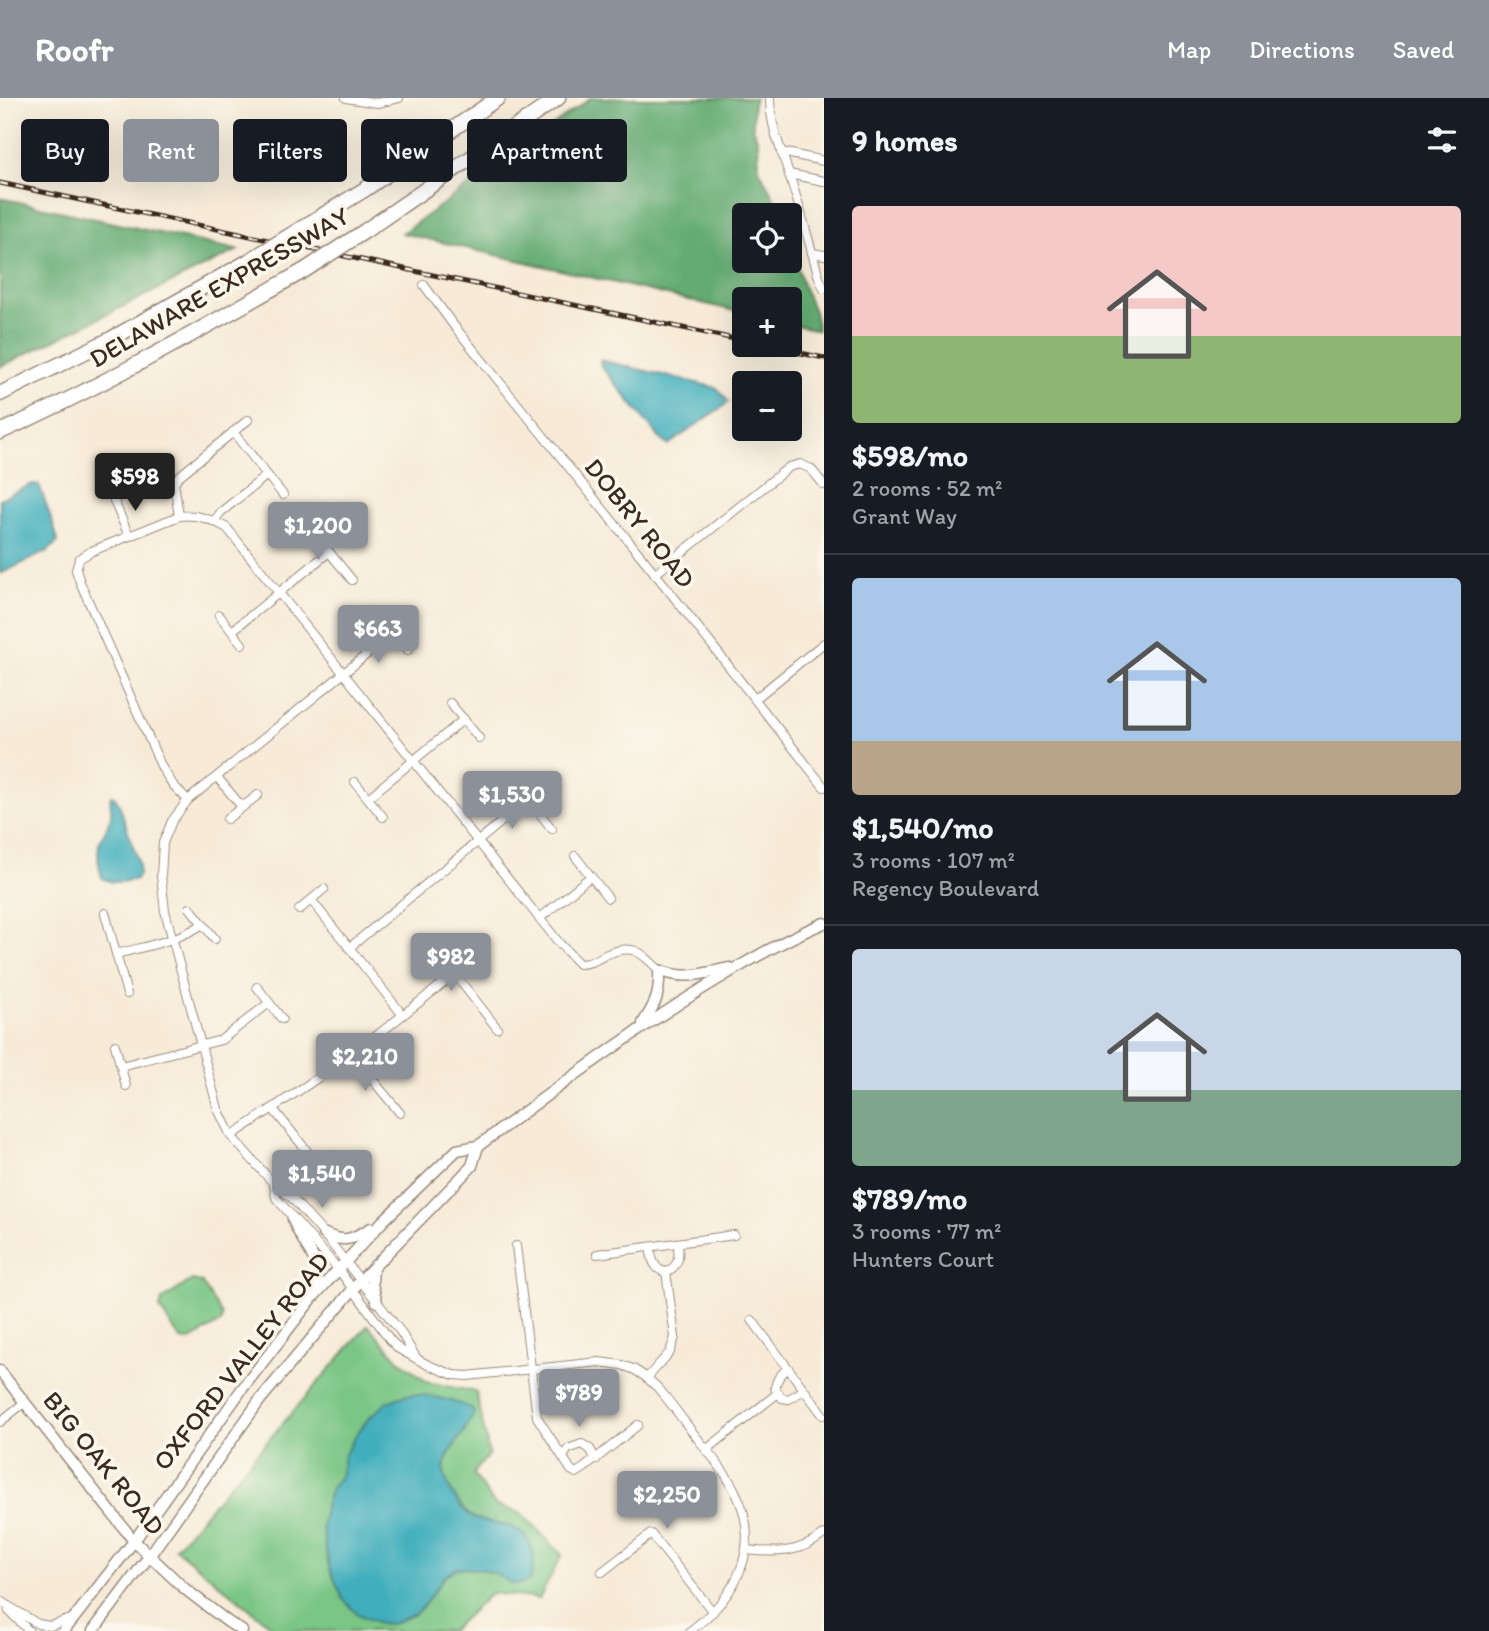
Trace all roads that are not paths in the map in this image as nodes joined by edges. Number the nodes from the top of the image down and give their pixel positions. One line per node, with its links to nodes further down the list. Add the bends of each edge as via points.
1 (346, 98): 2 (street, via 377,103)
2 (399, 98)
3 (498, 98): 14 (highway, DELAWARE EXPRESSWAY, bridge, via 249,261 111,339)
4 (558, 98): 16 (highway, DELAWARE EXPRESSWAY, bridge, via 305,270 143,361)
5 (770, 98): 6 (street, via 770,116)
6 (781, 152): 7 (street); 8 (street)
7 (824, 161)
8 (789, 174): 9 (street); 10 (street)
9 (824, 181)
10 (812, 253): 11 (street); 13 (street)
11 (824, 255)
12 (424, 285): 27 (street, DOBRY ROAD)
13 (824, 289)
14 (0, 394)
15 (248, 420): 17 (street)
16 (0, 432)
17 (233, 432): 18 (street); 22 (street, via 174,483)
18 (267, 475): 20 (street); 23 (street)
19 (824, 485): 27 (street, via 811,469 800,464 789,467)
20 (283, 495)
21 (114, 500): 25 (street)
22 (179, 516): 23 (street); 25 (street)
23 (214, 521): 29 (street, via 226,528)
24 (308, 526): 26 (street)
25 (129, 536): 50 (street, via 79,559 76,570 162,768)
26 (329, 552): 28 (street); 29 (street)
27 (655, 574): 38 (street, DOBRY ROAD)
28 (352, 580)
29 (278, 593): 32 (street); 37 (street)
30 (219, 615): 32 (street)
31 (381, 618): 33 (street)
32 (232, 631): 35 (street)
33 (393, 633): 36 (street); 37 (street)
34 (824, 643): 38 (street)
35 (242, 645)
36 (408, 650)
37 (344, 675): 42 (street); 43 (street)
38 (755, 699): 46 (street, DOBRY ROAD)
39 (450, 703): 40 (street)
40 (464, 719): 41 (street); 42 (street)
41 (479, 738)
42 (413, 761): 48 (street); 55 (street)
43 (217, 777): 50 (street); 51 (street)
44 (355, 782): 48 (street)
45 (516, 783): 49 (street)
46 (824, 787)
47 (258, 795): 51 (street)
48 (368, 798): 52 (street)
49 (529, 799): 54 (street); 55 (street)
50 (188, 800): 67 (street, via 172,821 163,844 161,876)
51 (242, 807): 53 (street)
52 (383, 817)
53 (227, 819)
54 (552, 829)
55 (478, 842): 64 (street); 70 (street)
56 (575, 856): 57 (street)
57 (591, 876): 59 (street); 64 (street)
58 (324, 889): 60 (street)
59 (608, 898)
60 (312, 901): 62 (street); 70 (street)
61 (190, 908): 66 (street)
62 (299, 911)
63 (105, 913): 71 (street)
64 (539, 919): 73 (street, via 579,964 624,948 643,954)
65 (824, 923): 72 (main road, OXFORD VALLEY ROAD)
66 (203, 924): 67 (street); 68 (street)
67 (173, 939): 71 (street); 83 (street)
68 (215, 939)
69 (428, 940): 74 (street)
70 (349, 948): 78 (street)
71 (117, 954): 76 (street)
72 (740, 966): 73 (main road, via 687,976); 81 (main road, OXFORD VALLEY ROAD)
73 (659, 970): 81 (main road, via 656,1001)
74 (454, 974): 78 (street); 80 (street)
75 (257, 987): 77 (street)
76 (127, 995)
77 (269, 1003): 79 (street); 83 (street, via 220,1040)
78 (402, 1014): 84 (street)
79 (282, 1019)
80 (497, 1028)
81 (639, 1029): 90 (main road, OXFORD VALLEY ROAD)
82 (115, 1045): 85 (street)
83 (202, 1045): 85 (street); 89 (street, via 218,1109)
84 (352, 1055): 87 (street); 88 (street)
85 (121, 1066): 86 (street)
86 (126, 1086)
87 (273, 1109): 89 (street); 91 (street)
88 (400, 1113)
89 (231, 1136): 92 (street)
90 (478, 1146): 94 (main road, OXFORD VALLEY ROAD, via 457,1150); 102 (main road, OXFORD VALLEY ROAD, via 472,1166)
91 (328, 1177)
92 (274, 1184): 93 (street, via 276,1198); 95 (street)
93 (293, 1219): 101 (street); 105 (main road, via 317,1262)
94 (383, 1221): 95 (main road, via 352,1240); 101 (main road, OXFORD VALLEY ROAD)
95 (323, 1233): 101 (street)
96 (734, 1235): 97 (street)
97 (678, 1243): 99 (street); 103 (street, via 678,1262)
98 (516, 1246): 110 (street)
99 (650, 1247): 100 (street); 103 (street, via 654,1264)
100 (597, 1254)
101 (342, 1265): 104 (street); 105 (main road, OXFORD VALLEY ROAD)
102 (373, 1268): 104 (main road, OXFORD VALLEY ROAD); 106 (main road)
103 (666, 1272): 112 (street, via 675,1337 670,1352)
104 (356, 1285): 106 (street); 108 (street, via 391,1341); 125 (main road, OXFORD VALLEY ROAD, via 260,1400)
105 (314, 1296): 123 (main road, OXFORD VALLEY ROAD)
106 (377, 1303): 108 (street)
107 (752, 1320): 109 (street)
108 (417, 1359): 110 (street, via 454,1375)
109 (788, 1368): 113 (street); 114 (street, via 777,1380)
110 (530, 1369): 112 (street, via 598,1362 622,1365); 120 (street, via 537,1417)
111 (0, 1371): 115 (main road, BIG OAK ROAD)
112 (647, 1378): 119 (street)
113 (804, 1390): 114 (street, via 789,1399); 116 (street)
114 (778, 1393): 119 (street)
115 (25, 1402): 117 (street); 123 (main road, BIG OAK ROAD)
116 (823, 1415)
117 (0, 1422)
118 (638, 1425): 121 (street)
119 (706, 1450): 124 (street, via 738,1497)
120 (563, 1457): 121 (street, via 576,1473); 121 (street, via 568,1449 582,1444)
121 (596, 1460)
122 (824, 1534): 124 (street, via 812,1544 790,1550)
123 (134, 1541): 125 (main road, BIG OAK ROAD); 129 (main road, OXFORD VALLEY ROAD)
124 (746, 1550): 128 (street, via 730,1592)
125 (150, 1555): 132 (main road, OXFORD VALLEY ROAD); 133 (main road, BIG OAK ROAD, via 185,1589)
126 (602, 1572): 128 (street, via 651,1534)
127 (0, 1602): 129 (street, via 37,1624 50,1626); 130 (street)
128 (713, 1612): 134 (street)
129 (74, 1618): 131 (main road, OXFORD VALLEY ROAD)
130 (29, 1631)
131 (64, 1631)
132 (93, 1631)
133 (242, 1631)
134 (690, 1631)

